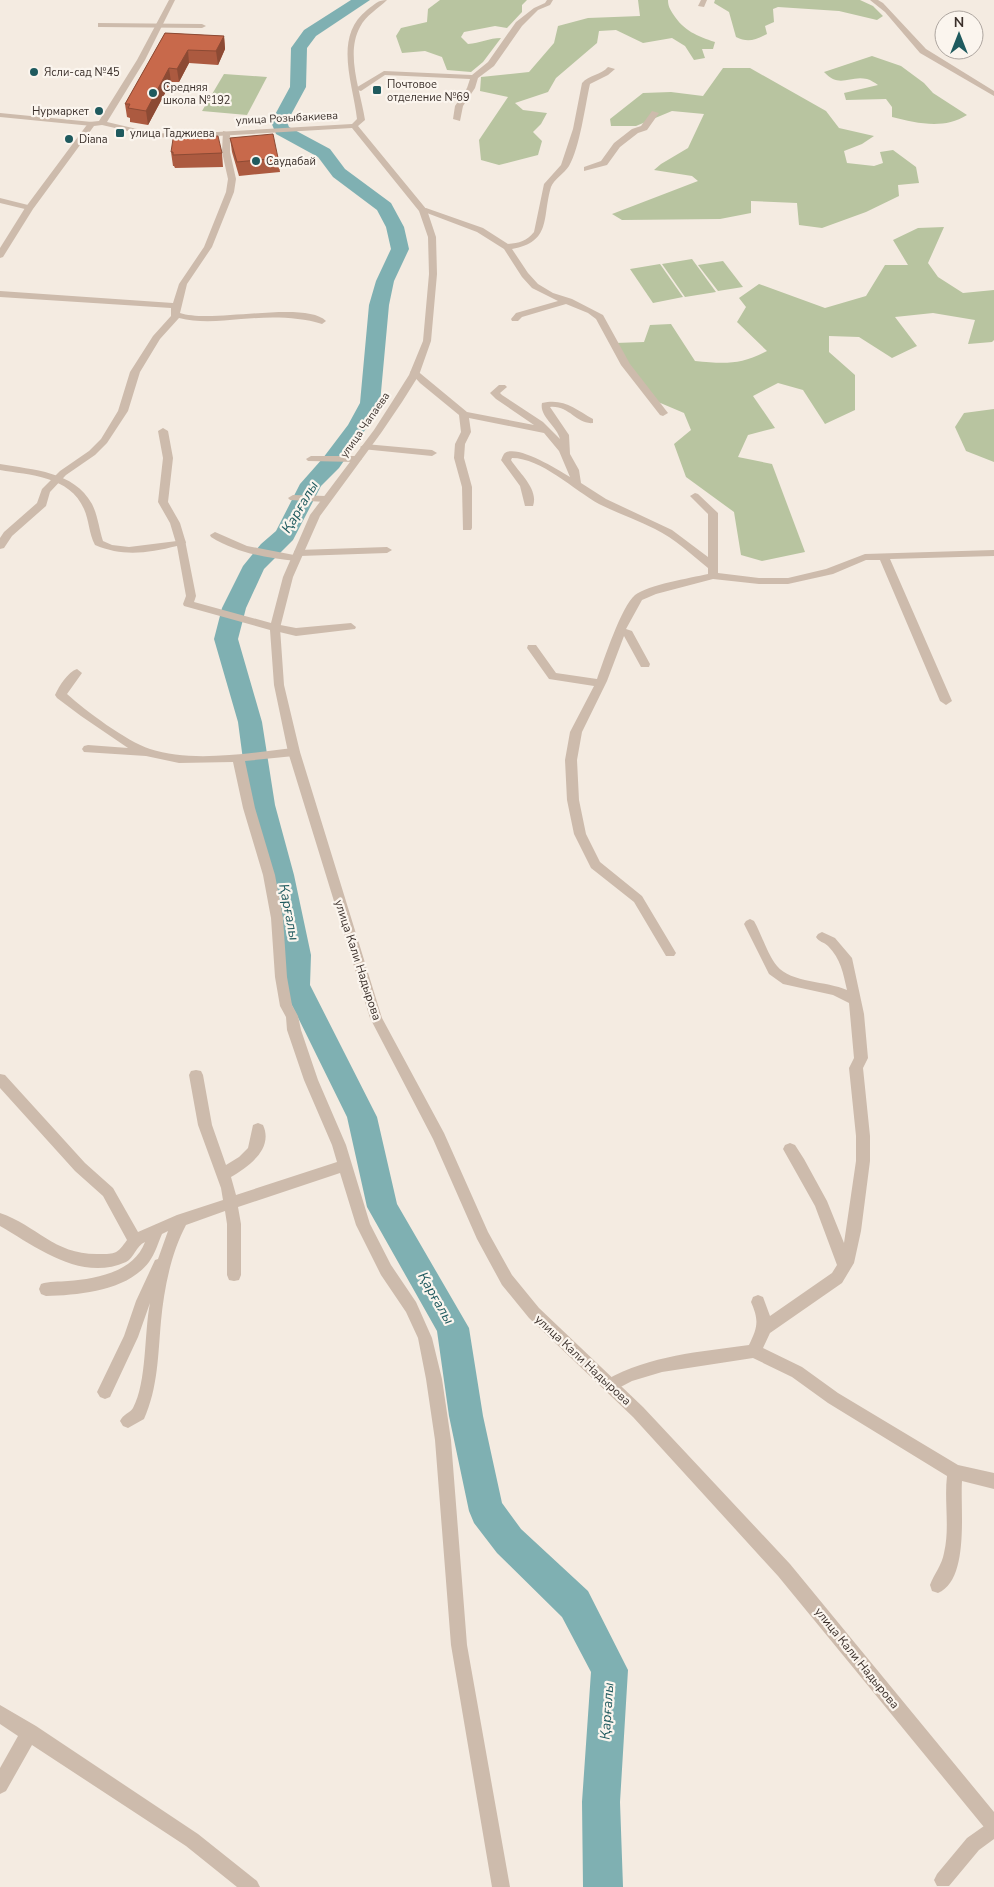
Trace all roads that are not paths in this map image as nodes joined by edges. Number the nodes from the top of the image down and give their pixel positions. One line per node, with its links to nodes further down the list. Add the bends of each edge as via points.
1 (172, 0): 6 (street)
2 (384, 0): 10 (street, via 354,27 349,54)
3 (550, 0): 9 (street, via 519,24 491,64)
4 (873, 0): 11 (street, via 890,12 913,44 923,52)
5 (101, 25): 6 (street)
6 (160, 25): 7 (street); 15 (street)
7 (202, 26)
8 (610, 70): 19 (street, via 586,83 577,128)
9 (474, 77): 10 (street, via 384,73); 14 (street, via 469,92 461,99)
10 (358, 89): 17 (street, via 361,120)
11 (994, 94)
12 (655, 113): 19 (street, via 644,128 617,145 604,163)
13 (0, 115): 16 (street)
14 (457, 118)
15 (102, 123): 16 (street); 18 (street, улица Розыбакиева, via 154,135)
16 (92, 124): 22 (street)
17 (354, 126): 18 (street, улица Розыбакиева); 23 (street, улица Чапаева)
18 (226, 133): 29 (street, via 232,179 230,192 208,247 183,284)
19 (575, 169): 20 (street); 24 (street, via 548,184 534,238 527,243)
20 (601, 169)
21 (0, 200): 22 (street)
22 (29, 208): 26 (street)
23 (423, 210): 24 (street, via 480,230); 32 (street, улица Чапаева, via 432,237 433,274 427,341)
24 (507, 247): 25 (street); 28 (street, via 535,286)
25 (525, 252)
26 (0, 255)
27 (0, 294): 29 (street)
28 (569, 301): 30 (street); 34 (street, via 600,317 626,365)
29 (176, 310): 31 (street, via 181,317 304,316); 45 (street, via 135,372 124,411 104,441 92,454)
30 (515, 318)
31 (322, 321)
32 (415, 372): 35 (street); 39 (street, улица Чапаева)
33 (502, 387): 38 (street, via 495,393 499,397)
34 (664, 413)
35 (464, 414): 38 (street); 51 (street, via 466,432 460,444 460,458 467,487)
36 (590, 421): 41 (street, via 562,403 545,404 546,410 564,429)
37 (163, 430): 53 (street, via 168,458 163,502)
38 (550, 431): 41 (street)
39 (366, 447): 40 (street); 43 (street, улица Чапаева)
40 (432, 453)
41 (566, 453): 46 (street)
42 (311, 459): 43 (street)
43 (357, 459): 49 (street, улица Чапаева)
44 (0, 467): 45 (street)
45 (57, 479): 53 (street, via 85,501 99,544 116,550 141,551); 54 (street, via 45,491 36,512 8,534)
46 (576, 484): 50 (street, via 524,456 508,455 509,466 522,480 530,496); 59 (street, via 602,501 664,529)
47 (695, 496): 59 (street, via 713,514)
48 (293, 498): 49 (street)
49 (326, 499): 57 (street, улица Чапаева)
50 (529, 504)
51 (467, 528)
52 (215, 535): 57 (street, via 253,552 272,556)
53 (181, 542): 61 (street, via 192,596 188,604)
54 (0, 546)
55 (387, 550): 57 (street)
56 (994, 553): 58 (street)
57 (297, 555): 61 (street, улица Чапаева)
58 (883, 555): 59 (street, via 865,557 829,572 788,581 759,581); 67 (street)
59 (713, 571): 62 (street, via 638,598)
60 (351, 627): 61 (street, via 296,632)
61 (275, 628): 69 (street, улица Чапаева, via 278,685)
62 (621, 631): 64 (street, via 628,634); 66 (street)
63 (532, 648): 66 (street, via 553,676)
64 (646, 664)
65 (77, 673): 70 (street, via 61,695 86,716)
66 (601, 682): 74 (street, via 576,732 571,760 573,800 580,834 595,865 638,899)
67 (946, 701)
68 (88, 749): 70 (street)
69 (294, 752): 71 (street); 94 (street, улица Кали Надырова, via 376,1018 439,1137 482,1235 507,1280 534,1313)
70 (147, 753): 71 (street, via 182,758)
71 (240, 757): 80 (street, via 249,808 269,875 277,918 286,1006)
72 (750, 924): 75 (street, via 773,970 787,980 836,991)
73 (822, 937): 75 (street, via 831,941 846,958)
74 (670, 953)
75 (855, 1000): 88 (street, via 861,1058 856,1068 863,1161 854,1231)
76 (196, 1075): 81 (street, via 205,1125)
77 (0, 1079): 86 (street, via 80,1167 108,1192)
78 (258, 1129): 81 (street, via 258,1143 253,1154)
79 (790, 1149): 88 (street, via 829,1218)
80 (344, 1166): 82 (street); 106 (street, via 363,1225 386,1270 411,1307 425,1338 434,1379 443,1440 459,1645)
81 (223, 1174): 82 (street)
82 (230, 1203): 84 (street); 89 (street, via 234,1224)
83 (0, 1219): 86 (street, via 60,1254 81,1261 114,1260 124,1256)
84 (182, 1219): 85 (street); 87 (street)
85 (156, 1229): 86 (street); 90 (street, via 150,1248 141,1261 125,1272 79,1288)
86 (135, 1240)
87 (167, 1255): 95 (street, via 155,1271 131,1337); 96 (street, via 154,1319 151,1367 145,1395 139,1414)
88 (845, 1267): 92 (street, via 837,1278)
89 (234, 1275)
90 (46, 1289)
91 (758, 1302): 92 (street)
92 (765, 1328): 93 (street)
93 (754, 1351): 94 (street, via 647,1367); 97 (street, via 796,1372)
94 (611, 1385): 103 (street, улица Кали Надырова, via 784,1570)
95 (105, 1392)
96 (128, 1421)
97 (955, 1472): 98 (street); 99 (street, via 952,1491 955,1538 950,1565)
98 (994, 1481)
99 (938, 1586)
100 (0, 1714): 101 (street)
101 (30, 1732): 102 (street); 105 (street, via 192,1840)
102 (0, 1785)
103 (994, 1827): 104 (street, via 973,1844)
104 (943, 1880)
105 (251, 1887)
106 (501, 1887)

